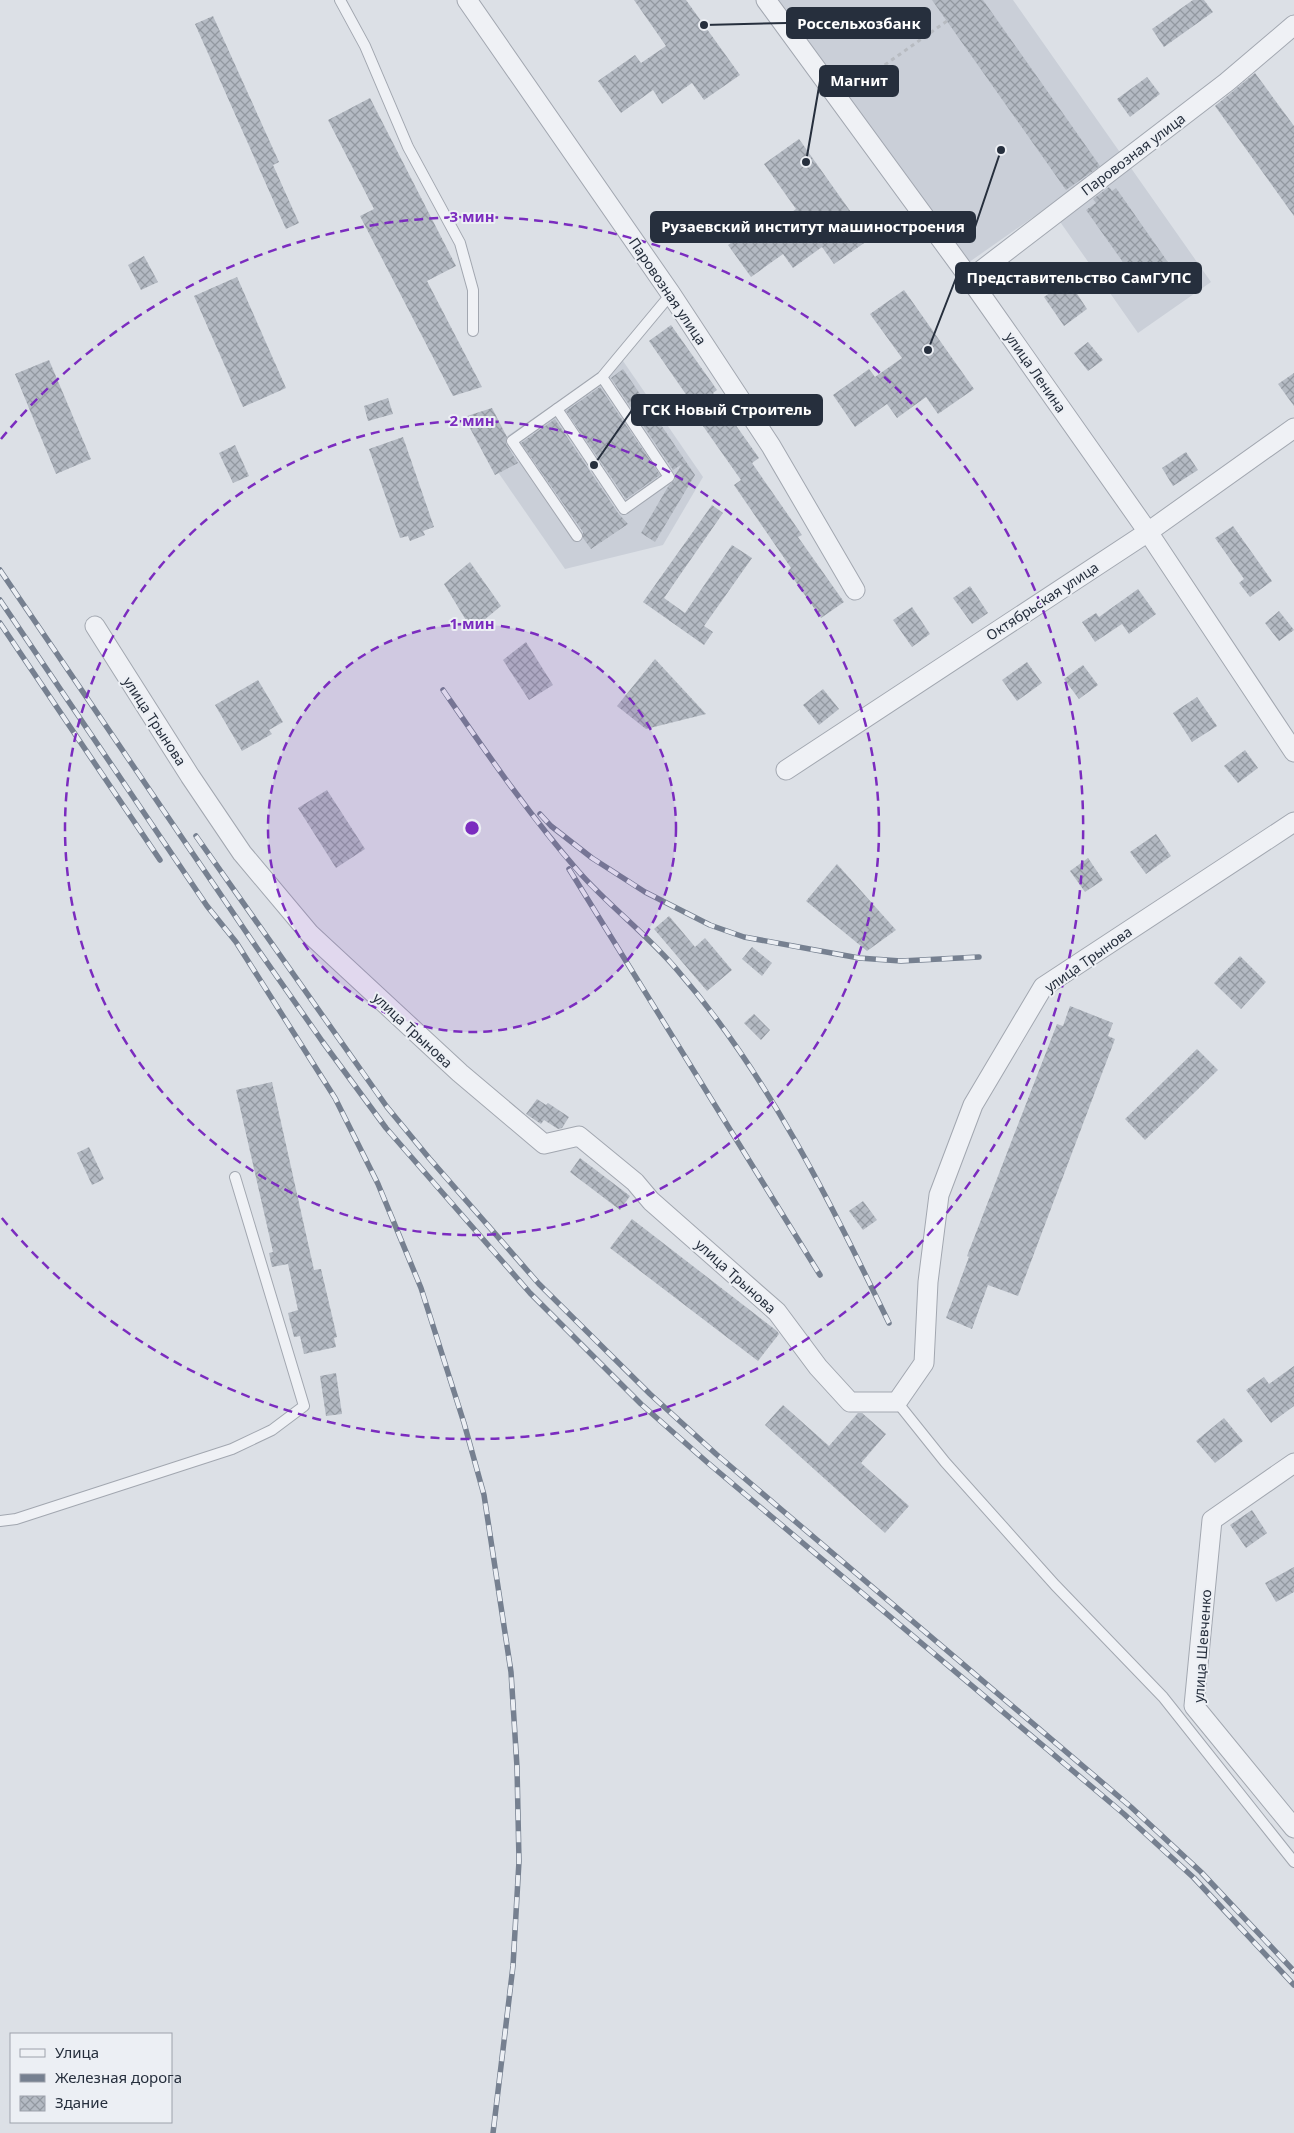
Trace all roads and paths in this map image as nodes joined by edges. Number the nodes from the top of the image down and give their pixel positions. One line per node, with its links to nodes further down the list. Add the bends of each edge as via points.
1 (340, 0): 9 (lane, via 365,46 408,148 460,243 473,290)
2 (467, 0): 8 (street, Паровозная улица)
3 (766, 0): 6 (street, улица Ленина)
4 (947, 21): 6 (path)
5 (1294, 25): 7 (street, Паровозная улица, via 1227,82)
6 (838, 98): 7 (street, улица Ленина)
7 (970, 279): 13 (street, улица Ленина)
8 (671, 294): 10 (lane); 15 (street, Паровозная улица, via 772,446)
9 (473, 331)
10 (602, 377): 11 (lane); 11 (lane, via 669,478 662,483 624,509)
11 (557, 409): 14 (lane, via 512,440)
12 (1294, 428): 13 (street, Октябрьская улица)
13 (1148, 532): 17 (street, улица Ленина); 18 (street, Октябрьская улица)
14 (577, 536)
15 (855, 590)
16 (95, 626): 21 (street, улица Трынова, via 242,853 310,934 460,1073 544,1144 579,1136 635,1182 651,1201 778,1312 818,1368 850,1402)
17 (1294, 752)
18 (786, 770)
19 (1294, 822): 21 (street, улица Трынова, via 1043,987 973,1105 939,1195 928,1282 924,1364)
20 (235, 1177): 23 (lane, via 304,1406 272,1430 232,1450 16,1520)
21 (897, 1402): 25 (lane, via 945,1462 1055,1585 1163,1698)
22 (1294, 1463): 24 (street, улица Шевченко, via 1212,1520 1194,1706)
23 (0, 1521)
24 (1294, 1828)
25 (1294, 1862)

